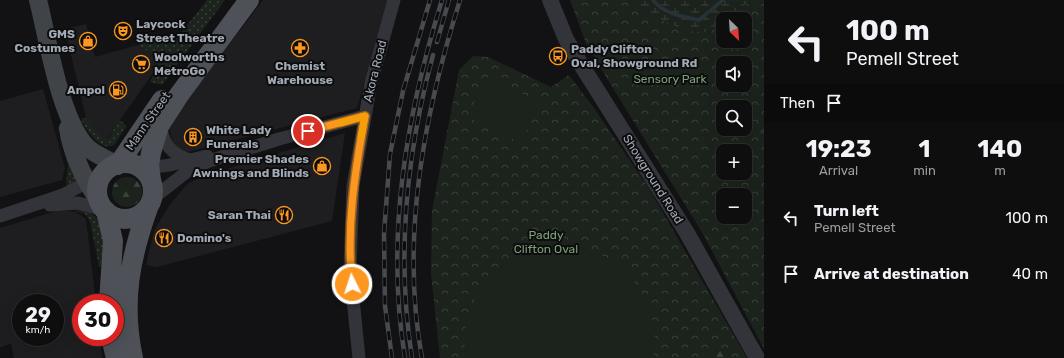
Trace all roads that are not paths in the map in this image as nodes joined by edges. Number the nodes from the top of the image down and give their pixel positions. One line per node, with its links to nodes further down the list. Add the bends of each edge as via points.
1 (38, 0): 6 (main road)
2 (236, 0): 11 (main road, Mann Street, via 143,126)
3 (249, 0): 8 (main road, Mann Street)
4 (394, 0): 7 (street, Akora Road, via 371,83)
5 (550, 0): 21 (street, Showground Road, via 566,39 687,233)
6 (68, 115): 11 (main road, via 85,145); 12 (main road, via 69,139)
7 (365, 116): 9 (street); 20 (street, Akora Road, via 353,186 350,269)
8 (162, 121): 10 (street, via 162,135 167,145 178,155); 11 (main road, Mann Street)
9 (233, 153): 10 (street); 11 (street, via 189,170)
10 (190, 160): 11 (street)
11 (135, 177): 12 (street); 13 (main road, via 100,179 98,188); 13 (main road, via 143,213 131,218 117,218); 19 (main road, via 133,254 126,315)
12 (87, 183): 13 (main road); 14 (street, via 63,195)
13 (103, 208): 14 (street, via 71,203); 16 (main road, via 112,242)
14 (17, 211): 15 (street)
15 (0, 216)
16 (109, 294)
17 (113, 346): 18 (main road)
18 (116, 358)
19 (133, 358)
20 (359, 358)
21 (757, 358)

